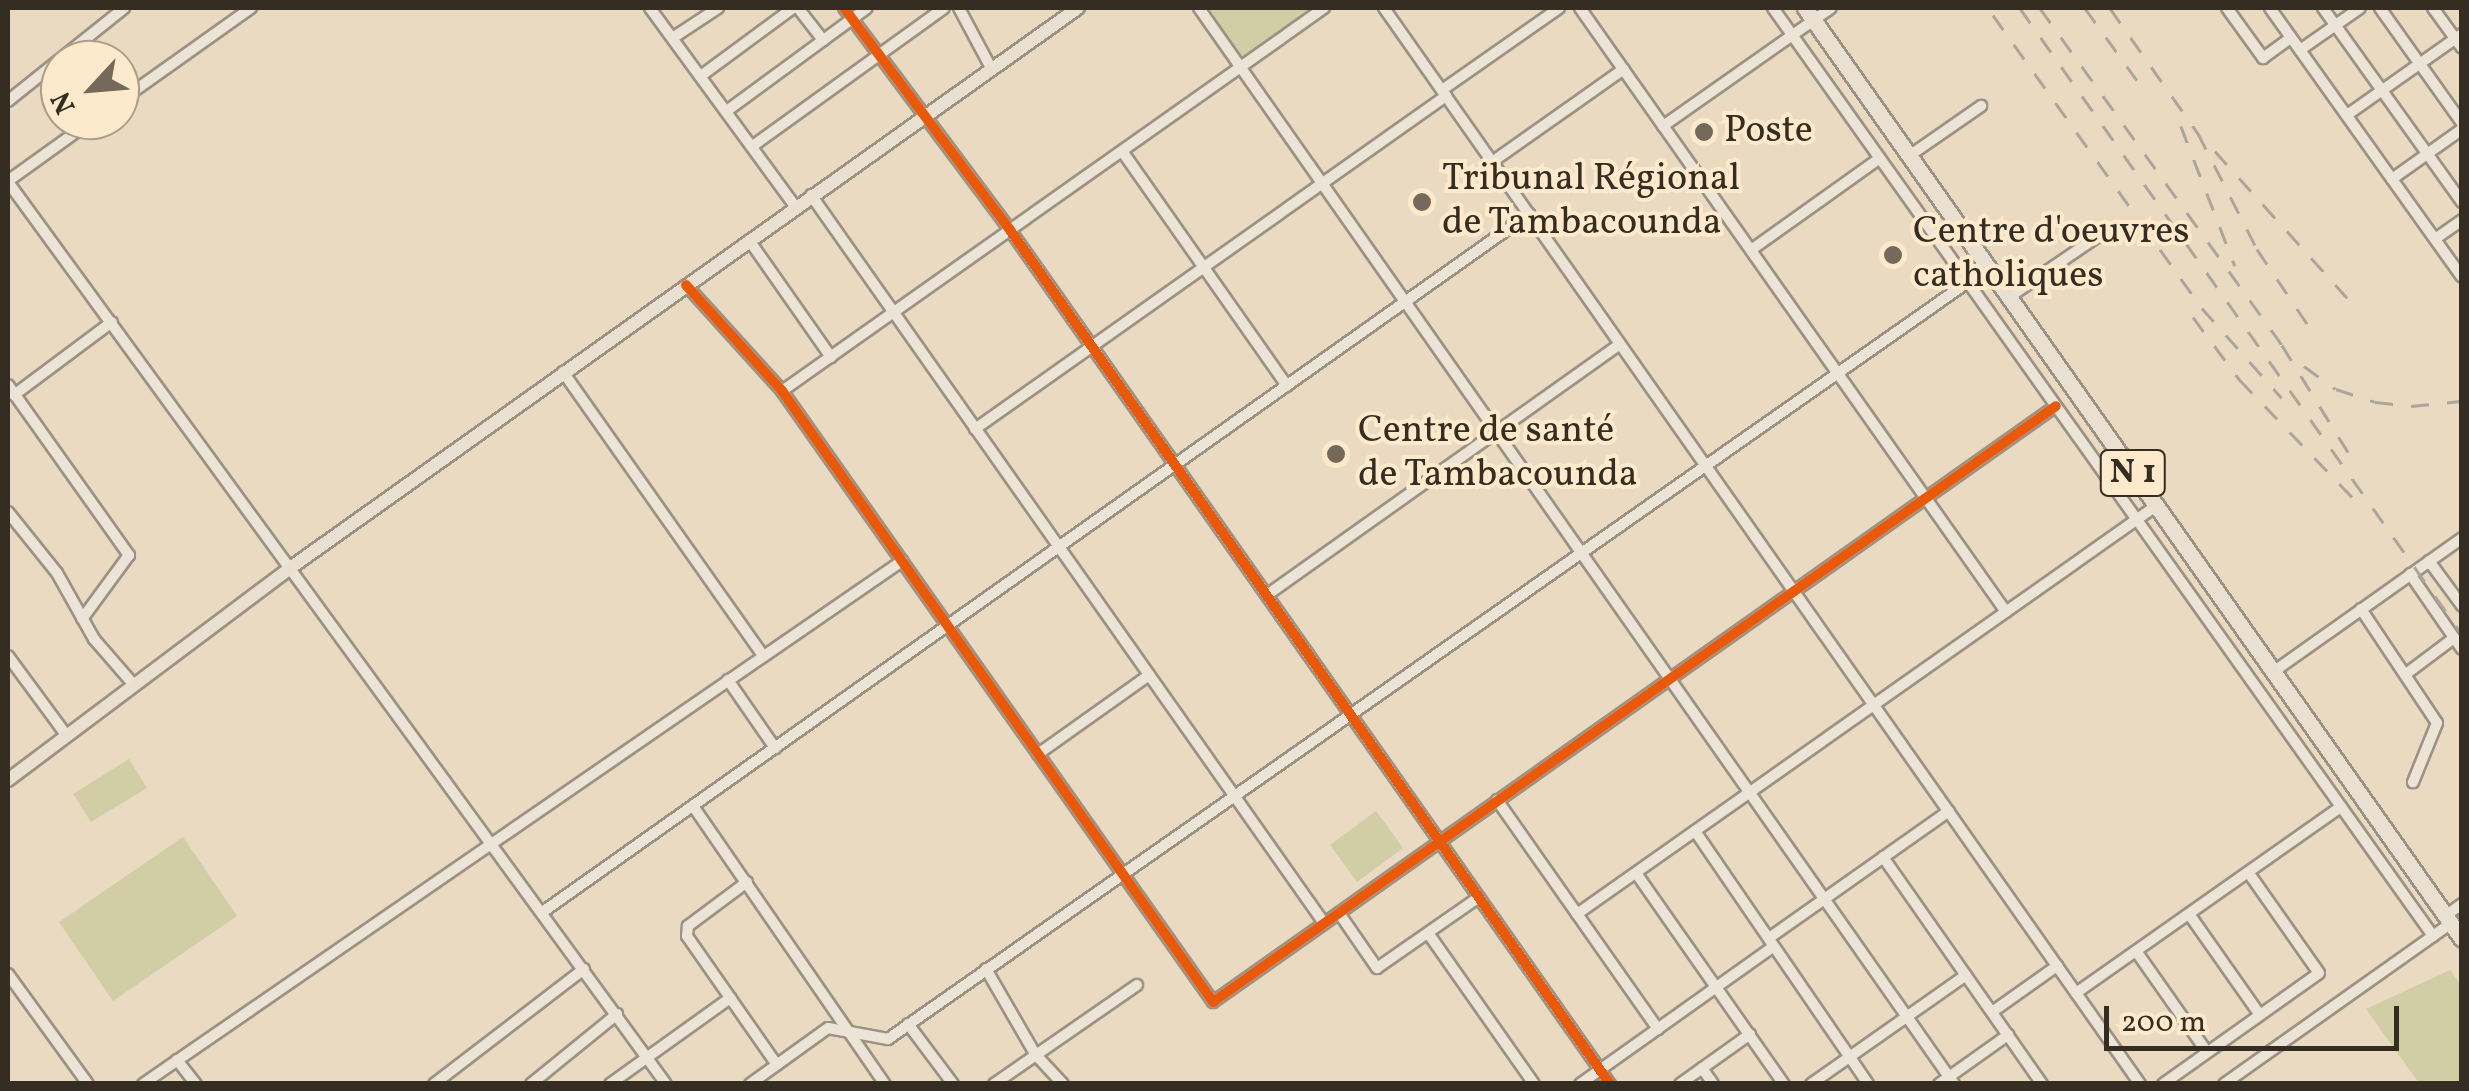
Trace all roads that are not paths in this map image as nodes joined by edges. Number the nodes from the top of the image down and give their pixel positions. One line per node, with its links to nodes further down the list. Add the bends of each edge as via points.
1 (124, 8): 42 (street)
2 (251, 8): 39 (street)
3 (650, 8): 28 (street)
4 (718, 8): 28 (street)
5 (796, 8): 30 (street); 38 (street)
6 (844, 8): 25 (street)
7 (867, 8): 25 (street)
8 (944, 8): 33 (street)
9 (958, 8): 36 (street)
10 (1078, 8): 36 (main road)
11 (1198, 8): 35 (street)
12 (1324, 8): 35 (street)
13 (1384, 8): 41 (street)
14 (1559, 8): 41 (street)
15 (1580, 8): 37 (street)
16 (1774, 8): 27 (street)
17 (1831, 8): 24 (street)
18 (2227, 8): 29 (street, via 2263,58)
19 (2270, 8): 29 (street)
20 (2324, 8): 26 (street)
21 (2360, 8): 26 (street)
22 (2380, 8): 34 (street)
23 (2433, 8): 31 (street)
24 (1809, 13): 27 (street); 53 (highway, N 1)
25 (852, 19): 30 (street); 33 (street)
26 (2336, 25): 32 (street); 40 (street)
27 (1792, 34): 47 (street); 54 (street)
28 (674, 37): 38 (street)
29 (2291, 38): 32 (street)
30 (823, 40): 44 (street)
31 (2459, 40): 34 (street)
32 (2300, 50): 45 (street)
33 (880, 54): 46 (street); 50 (street)
34 (2420, 64): 40 (street); 48 (street)
35 (1240, 67): 51 (street); 58 (street)
36 (991, 68): 46 (main road)
37 (1624, 70): 47 (street); 55 (street)
38 (702, 75): 44 (street)
39 (140, 87)
40 (2382, 90): 45 (street); 52 (street)
41 (1444, 93): 55 (street); 58 (street)
42 (8, 101)
43 (1981, 106): 53 (street)
44 (728, 110): 50 (street)
45 (2346, 115): 56 (street)
46 (924, 117): 59 (main road); 64 (street)
47 (1663, 126): 68 (street)
48 (2462, 126): 52 (street)
49 (66, 140): 57 (street)
50 (754, 146): 61 (street)
51 (1122, 151): 64 (street); 69 (street)
52 (2427, 154): 56 (street); 60 (street)
53 (1909, 156): 73 (highway, N 1)
54 (1880, 158): 68 (street); 71 (street)
55 (1492, 162): 62 (street)
56 (2392, 179): 66 (street)
57 (8, 182): 76 (street)
58 (1322, 183): 69 (street); 74 (street)
59 (811, 195): 61 (main road); 75 (street)
60 (2462, 202)
61 (796, 206): 67 (main road)
62 (1529, 214): 74 (street); 77 (street)
63 (2462, 220): 66 (street)
64 (1010, 230): 75 (street); 78 (street)
65 (2097, 236): 73 (street)
66 (2434, 239): 70 (street)
67 (748, 240): 72 (main road); 79 (street)
68 (1751, 250): 81 (street)
69 (1204, 267): 78 (street); 82 (street)
70 (2462, 277)
71 (1968, 282): 81 (street); 85 (street)
72 (686, 285): 80 (main road); 84 (street)
73 (2009, 297): 91 (highway, N 1)
74 (1406, 302): 82 (street); 87 (street)
75 (893, 312): 79 (street); 86 (street)
76 (112, 322): 83 (street); 99 (street)
77 (1620, 344): 87 (street); 89 (street)
78 (1092, 346): 86 (street); 88 (street)
79 (831, 356): 84 (street)
80 (563, 372): 99 (main road); 110 (street)
81 (1838, 374): 89 (street); 90 (street)
82 (1288, 386): 88 (street)
83 (11, 390): 106 (street, via 128,555)
84 (782, 392): 97 (street)
85 (2056, 406): 90 (street); 93 (street)
86 (975, 428): 95 (street)
87 (1496, 431): 96 (street); 102 (street)
88 (1176, 465): 95 (street); 102 (street)
89 (1707, 467): 96 (street); 101 (street)
90 (1926, 498): 101 (street); 105 (street)
91 (2156, 506): 93 (street); 111 (highway, N 1)
92 (8, 512): 106 (street, via 58,573)
93 (2137, 520): 105 (street); 128 (street)
94 (2462, 538): 98 (street)
95 (1059, 548): 107 (street); 113 (street)
96 (1583, 555): 114 (street); 118 (street)
97 (902, 561): 107 (street); 110 (street)
98 (2430, 561): 100 (street); 103 (street)
99 (293, 566): 116 (main road); 131 (street)
100 (2410, 574): 104 (street); 108 (street)
101 (1794, 591): 114 (street); 117 (street)
102 (1267, 594): 118 (street)
103 (2462, 606)
104 (2361, 610): 111 (street); 112 (street)
105 (2006, 612): 117 (street)
106 (82, 619): 116 (street)
107 (948, 626): 120 (street); 121 (street)
108 (2458, 643): 112 (street)
109 (8, 656): 119 (street)
110 (763, 656): 115 (street)
111 (2273, 672): 145 (highway, N 1)
112 (2406, 674): 123 (street, via 2437,728)
113 (1149, 675): 121 (street); 125 (street)
114 (1670, 678): 124 (street); 126 (street)
115 (728, 680): 120 (street); 131 (street)
116 (134, 685): 119 (main road)
117 (1874, 705): 124 (street); 129 (street)
118 (1353, 718): 125 (street); 132 (street)
119 (67, 736): 122 (main road)
120 (775, 748): 127 (street)
121 (1038, 754): 135 (street)
122 (8, 780)
123 (2413, 782)
124 (1750, 792): 130 (street); 139 (street)
125 (1233, 795): 135 (street); 146 (street)
126 (1498, 800): 132 (street); 143 (street)
127 (693, 806): 137 (street); 141 (street)
128 (2341, 807): 134 (street); 148 (street)
129 (1948, 812): 133 (street); 152 (street)
130 (1694, 832): 136 (street); 150 (street)
131 (492, 838): 141 (street); 174 (street)
132 (1440, 841): 138 (street); 142 (street)
133 (1883, 858): 139 (street); 156 (street)
134 (2248, 872): 144 (street); 163 (street, via 2319,973)
135 (1122, 873): 146 (street, via 1213,1002); 154 (street)
136 (1636, 873): 143 (street); 158 (street)
137 (747, 882): 160 (street, via 687,931); 167 (street)
138 (1479, 897): 147 (street); 177 (street)
139 (1825, 899): 150 (street); 164 (street)
140 (2462, 904): 145 (street)
141 (544, 912): 153 (street)
142 (1339, 913): 146 (street); 147 (street, via 1378,968)
143 (1577, 914): 166 (street)
144 (2189, 914): 151 (street); 163 (street)
145 (2448, 920): 148 (street); 149 (highway, N 1)
146 (1324, 924)
147 (1428, 933): 191 (street)
148 (2433, 936): 203 (street)
149 (2462, 940)
150 (1769, 944): 158 (street); 173 (street)
151 (2136, 952): 159 (street); 170 (street)
152 (2057, 966): 159 (street); 161 (street)
153 (584, 968): 162 (street); 183 (street)
154 (986, 970): 165 (street); 171 (street)
155 (8, 974): 180 (street)
156 (1966, 975): 161 (street); 164 (street)
157 (1136, 985): 171 (street)
158 (1716, 987): 166 (street); 168 (street)
159 (2076, 994): 201 (street)
160 (730, 998): 172 (street); 175 (street)
161 (1992, 1012): 169 (street)
162 (617, 1014): 172 (street); 184 (street)
163 (2260, 1015): 170 (street)
164 (1907, 1016): 173 (street); 178 (street)
165 (908, 1024): 167 (street, via 888,1039); 188 (street)
166 (1658, 1029): 177 (street)
167 (852, 1031): 175 (street, via 828,1028); 187 (street)
168 (1750, 1034): 176 (street); 196 (street)
169 (2008, 1035): 178 (street); 200 (street)
170 (2207, 1052): 202 (street)
171 (1035, 1054): 189 (street); 190 (street)
172 (647, 1057): 185 (street); 186 (street)
173 (1847, 1058): 197 (street); 198 (street)
174 (177, 1060): 181 (street); 182 (street)
175 (777, 1065): 179 (street)
176 (1702, 1068): 194 (street); 195 (street)
177 (1600, 1070): 192 (street); 193 (street)
178 (1952, 1080): 199 (street)
179 (759, 1081)
180 (88, 1084)
181 (143, 1084)
182 (196, 1084)
183 (434, 1084)
184 (531, 1084)
185 (610, 1084)
186 (666, 1084)
187 (885, 1084)
188 (953, 1084)
189 (994, 1084)
190 (1062, 1084)
191 (1534, 1084)
192 (1580, 1084)
193 (1610, 1084)
194 (1680, 1084)
195 (1713, 1084)
196 (1784, 1084)
197 (1812, 1084)
198 (1868, 1084)
199 (1939, 1084)
200 (2042, 1084)
201 (2140, 1084)
202 (2162, 1084)
203 (2224, 1084)

